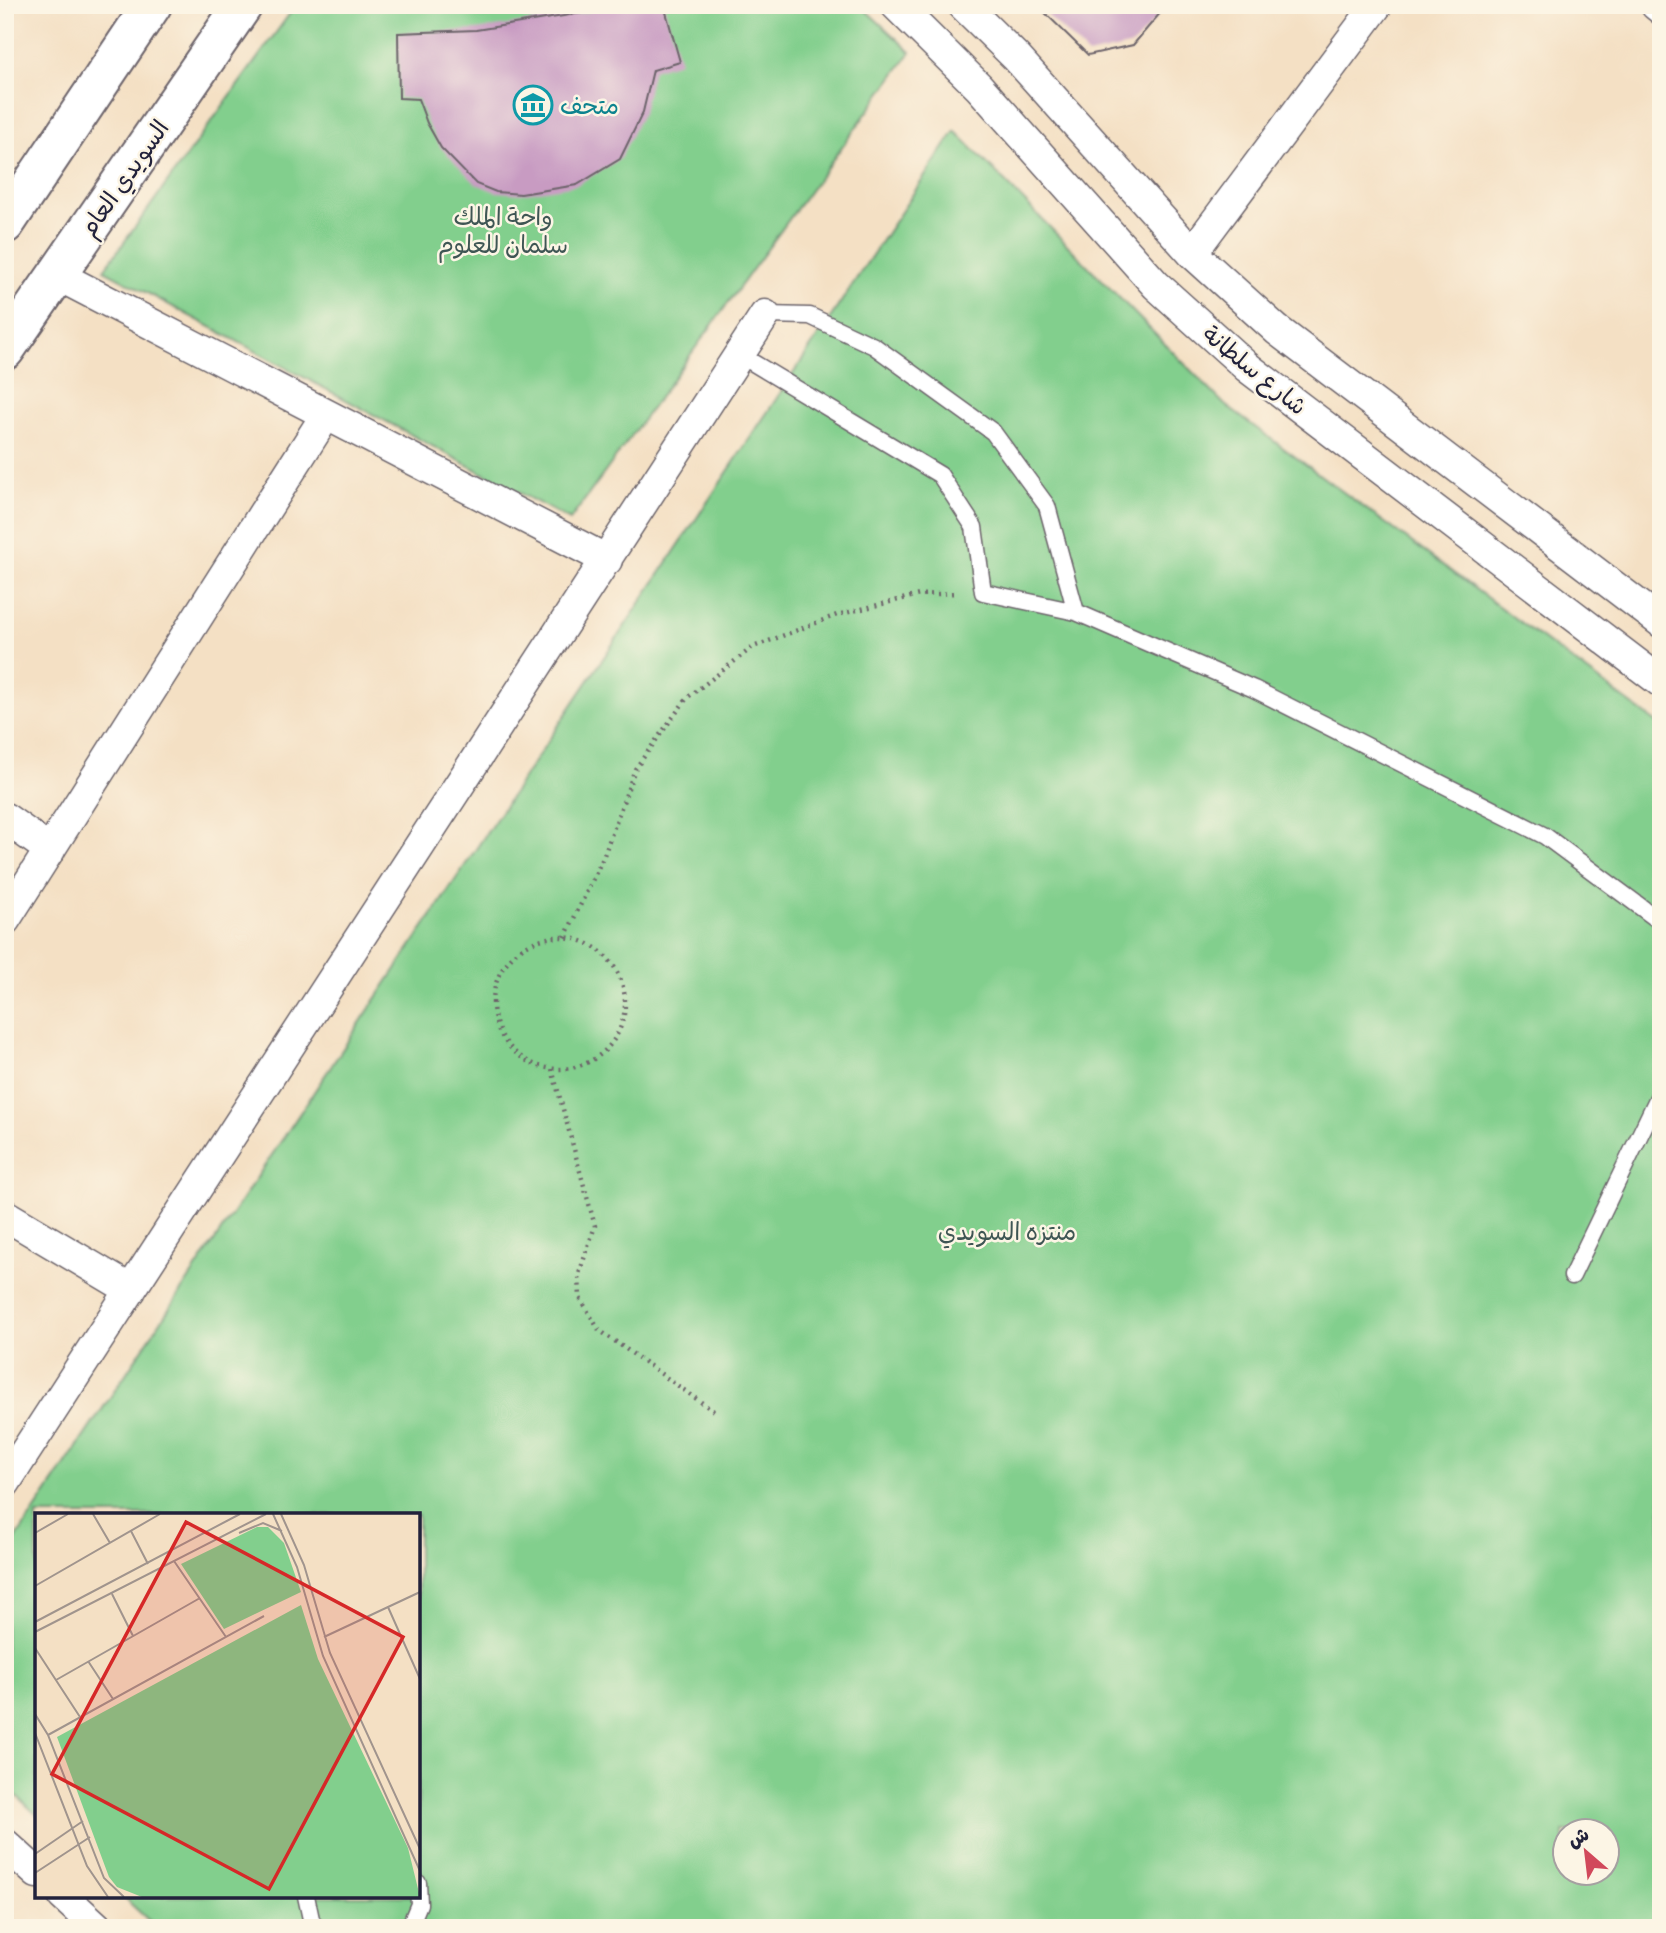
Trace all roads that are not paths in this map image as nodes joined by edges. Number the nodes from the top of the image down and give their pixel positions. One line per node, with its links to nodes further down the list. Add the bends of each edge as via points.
1 (152, 5): 10 (main road)
2 (243, 5): 9 (main road, السويدي العام)
3 (271, 5): 9 (main road, via 243,33)
4 (896, 5): 20 (street, شارع سلطانة, via 979,87 1156,285 1247,367)
5 (963, 5): 11 (street, شارع سلطانة, via 1016,57)
6 (1377, 5): 11 (street)
7 (1656, 5): 8 (street)
8 (1661, 9)
9 (205, 60): 12 (main road, السويدي العام)
10 (5, 223)
11 (1192, 253): 19 (street, شارع سلطانة, via 1277,330)
12 (57, 275): 14 (main road, السويدي العام); 16 (street)
13 (765, 315): 15 (street); 18 (lane, via 810,316 874,346 993,432 1047,506)
14 (5, 350)
15 (740, 355): 17 (street); 18 (lane, via 940,475 974,527 984,592)
16 (326, 415): 17 (street); 22 (street)
17 (607, 560): 28 (street)
18 (1076, 612): 24 (lane, via 1254,689 1545,836)
19 (1661, 622)
20 (1661, 682)
21 (5, 818): 22 (street)
22 (50, 850): 23 (street)
23 (5, 920)
24 (1661, 922)
25 (1661, 1091): 27 (lane)
26 (5, 1215): 28 (street)
27 (1572, 1276)
28 (131, 1290): 29 (street)
29 (5, 1483)
30 (5, 1844): 31 (street)
31 (35, 1871)
32 (65, 1898): 35 (street)
33 (306, 1898): 36 (lane)
34 (419, 1898): 37 (lane)
35 (98, 1928)
36 (316, 1928)
37 (409, 1928)

